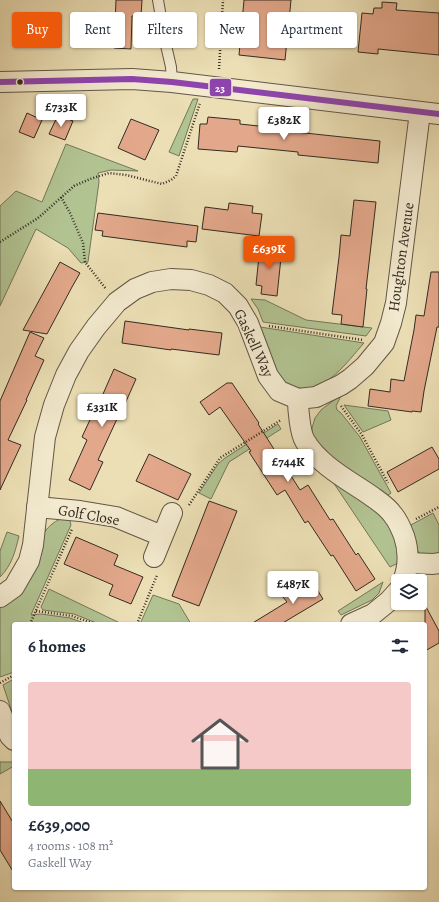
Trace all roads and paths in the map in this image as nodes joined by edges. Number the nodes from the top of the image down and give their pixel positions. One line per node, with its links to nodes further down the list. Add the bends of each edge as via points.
1 (158, 0): 4 (lane)
2 (223, 0): 5 (path, via 218,75 202,74)
3 (0, 82): 4 (street, via 132,79)
4 (172, 82): 5 (street)
5 (202, 85): 6 (street); 7 (path, via 201,98 176,176 162,184 126,174 109,173 74,186)
6 (429, 113): 11 (street, Houghton Avenue, via 396,303)
7 (61, 198): 8 (path, via 38,218); 9 (path, via 83,243 85,262)
8 (0, 242)
9 (117, 302): 10 (street, Gaskell Way, via 135,289 152,282 191,280 225,293 238,306); 15 (street, Gaskell Way, via 80,351 66,375 54,405 45,437)
10 (248, 323): 11 (path); 13 (street, Gaskell Way, via 268,376 279,392)
11 (384, 343): 12 (street, Houghton Avenue, via 365,366)
12 (341, 385): 13 (street, Houghton Avenue); 14 (path, via 346,395 340,406 362,435 394,493)
13 (298, 405): 14 (street, via 304,440 313,454); 18 (path, via 220,458 182,515)
14 (383, 504): 19 (street)
15 (37, 507): 17 (street, Golf Close); 24 (street, Gaskell Way, via 29,561 14,587)
16 (439, 507): 19 (path)
17 (80, 511): 20 (street, Golf Close, via 116,517); 26 (path)
18 (172, 512): 20 (street)
19 (401, 526): 23 (street, via 406,544)
20 (162, 536): 21 (street)
21 (154, 557): 29 (path, via 162,563)
22 (439, 563): 23 (street)
23 (406, 572)
24 (0, 597)
25 (391, 599): 30 (street, via 373,614)
26 (36, 611): 27 (path); 28 (path, via 72,616)
27 (31, 622)
28 (89, 622)
29 (138, 622)
30 (355, 622)
31 (12, 676): 32 (path)
32 (0, 682)
33 (0, 711): 34 (street)
34 (8, 739)

